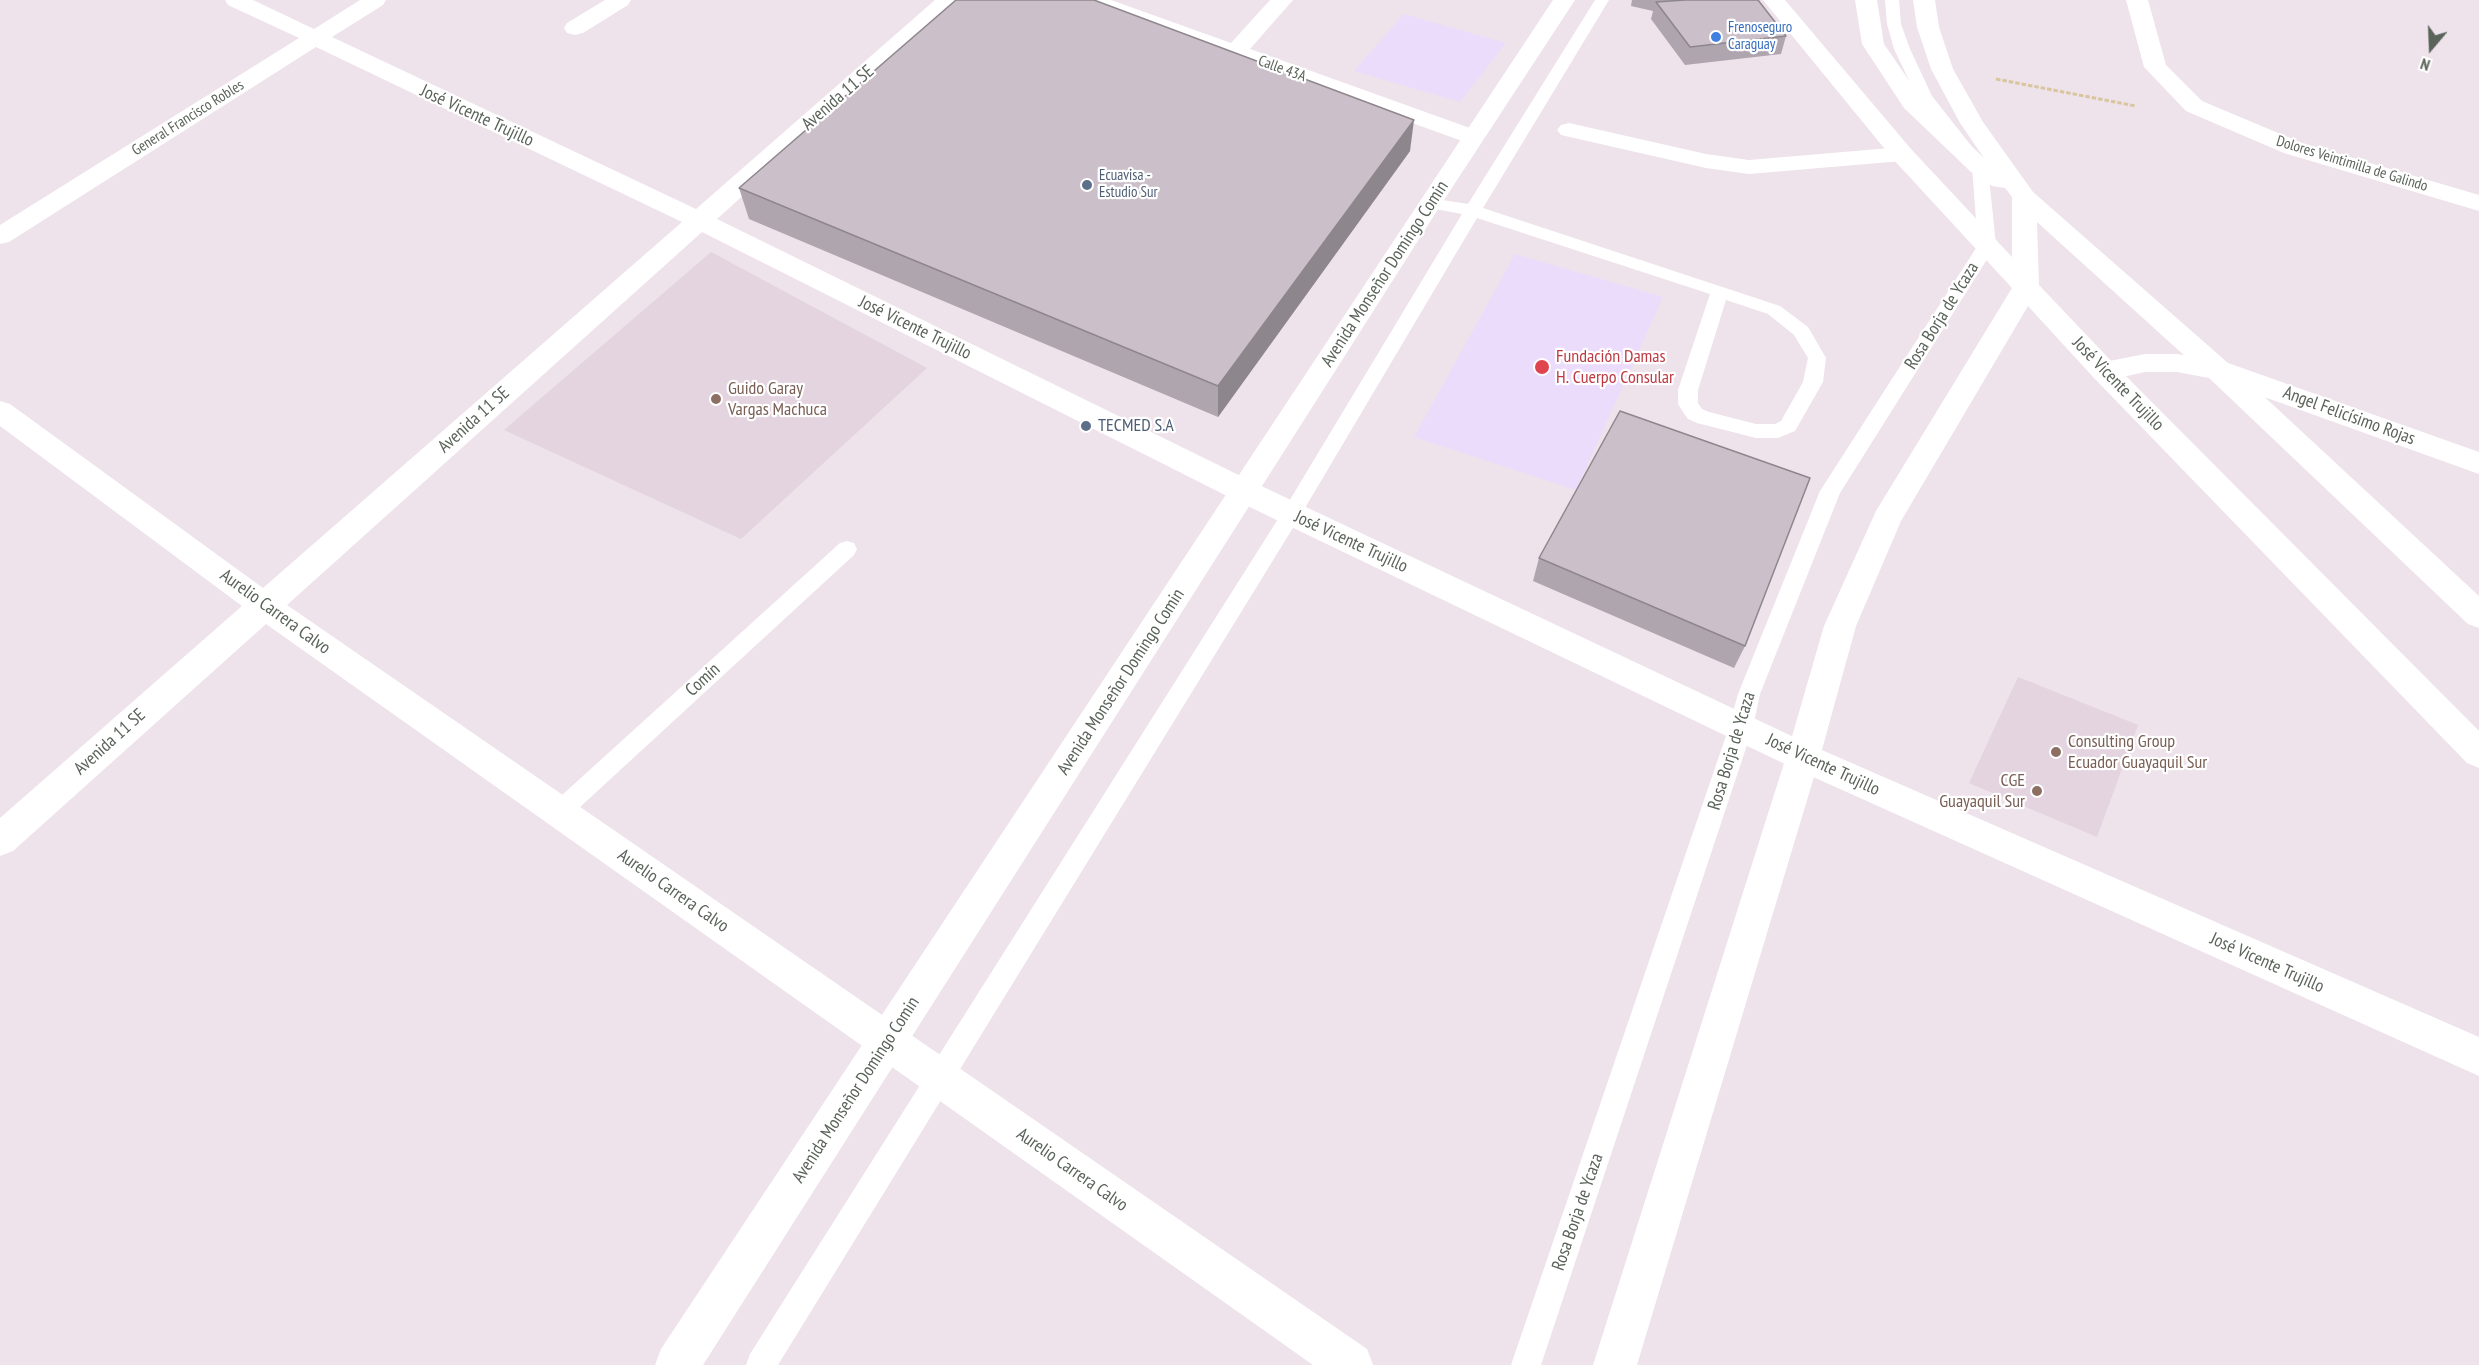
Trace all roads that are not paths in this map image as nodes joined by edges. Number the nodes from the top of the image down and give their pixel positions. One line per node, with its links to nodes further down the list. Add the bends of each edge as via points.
1 (236, 0): 15 (street, José Vicente Trujillo)
2 (375, 0): 15 (street, General Francisco Robles)
3 (620, 0): 14 (street)
4 (948, 0): 25 (street, Avenida 11 SE)
5 (1091, 0): 16 (street, Calle 43A)
6 (1282, 0): 16 (street)
7 (1564, 0): 18 (street, Avenida Monseñor Domingo Comin)
8 (1602, 0): 24 (lane)
9 (1774, 0): 19 (street, José Vicente Trujillo)
10 (1866, 0): 20 (street, via 1873,44 1912,103)
11 (1892, 0): 20 (lane, via 1902,49 1925,97)
12 (1924, 0): 21 (street, via 1942,69 1972,123)
13 (2137, 0): 22 (street, Dolores Veintimilla de Galindo, via 2155,67 2194,106 2294,148)
14 (575, 28)
15 (315, 39): 25 (street, José Vicente Trujillo); 26 (street, General Francisco Robles)
16 (1235, 52): 18 (street, Calle 43A)
17 (1569, 130): 19 (street, via 1749,167)
18 (1473, 137): 23 (street, Avenida Monseñor Domingo Comin)
19 (1902, 154): 27 (street, José Vicente Trujillo)
20 (1980, 168): 21 (street); 27 (lane, Rosa Borja de Ycaza)
21 (2024, 197): 28 (street); 31 (street)
22 (2479, 202)
23 (1430, 203): 24 (lane); 34 (street, Avenida Monseñor Domingo Comin)
24 (1472, 210): 29 (lane); 35 (lane)
25 (699, 220): 34 (street, José Vicente Trujillo); 37 (street, Avenida 11 SE)
26 (0, 236)
27 (1987, 245): 28 (street, José Vicente Trujillo); 39 (lane, Rosa Borja de Ycaza, via 1830,491 1749,694)
28 (2026, 287): 30 (street, José Vicente Trujillo); 41 (street, via 1887,519 1840,626)
29 (1720, 291): 29 (lane, via 1774,310 1801,332 1817,358 1813,382 1788,426 1779,431 1756,431 1704,418 1688,404 1688,390)
30 (2104, 370): 31 (street, via 2145,363 2177,363); 40 (street, José Vicente Trujillo)
31 (2218, 370): 33 (street, Angel Felicísimo Rojas); 38 (street)
32 (0, 411): 37 (street, Aurelio Carrera Calvo)
33 (2479, 463)
34 (1244, 491): 35 (street, José Vicente Trujillo); 44 (street, Avenida Monseñor Domingo Comin)
35 (1292, 513): 39 (street, José Vicente Trujillo); 46 (lane)
36 (847, 549): 42 (lane, Comín)
37 (264, 606): 42 (street, Aurelio Carrera Calvo); 43 (street, Avenida 11 SE)
38 (2479, 615)
39 (1741, 727): 41 (street, José Vicente Trujillo); 50 (lane, Rosa Borja de Ycaza)
40 (2479, 753)
41 (1803, 757): 45 (street, José Vicente Trujillo); 51 (street)
42 (559, 812): 44 (street, Aurelio Carrera Calvo)
43 (0, 840)
44 (888, 1041): 46 (street, Aurelio Carrera Calvo); 47 (street, Avenida Monseñor Domingo Comin)
45 (2479, 1057)
46 (941, 1078): 48 (lane); 49 (street, Aurelio Carrera Calvo)
47 (677, 1365)
48 (761, 1365)
49 (1351, 1365)
50 (1526, 1365)
51 (1615, 1365)

